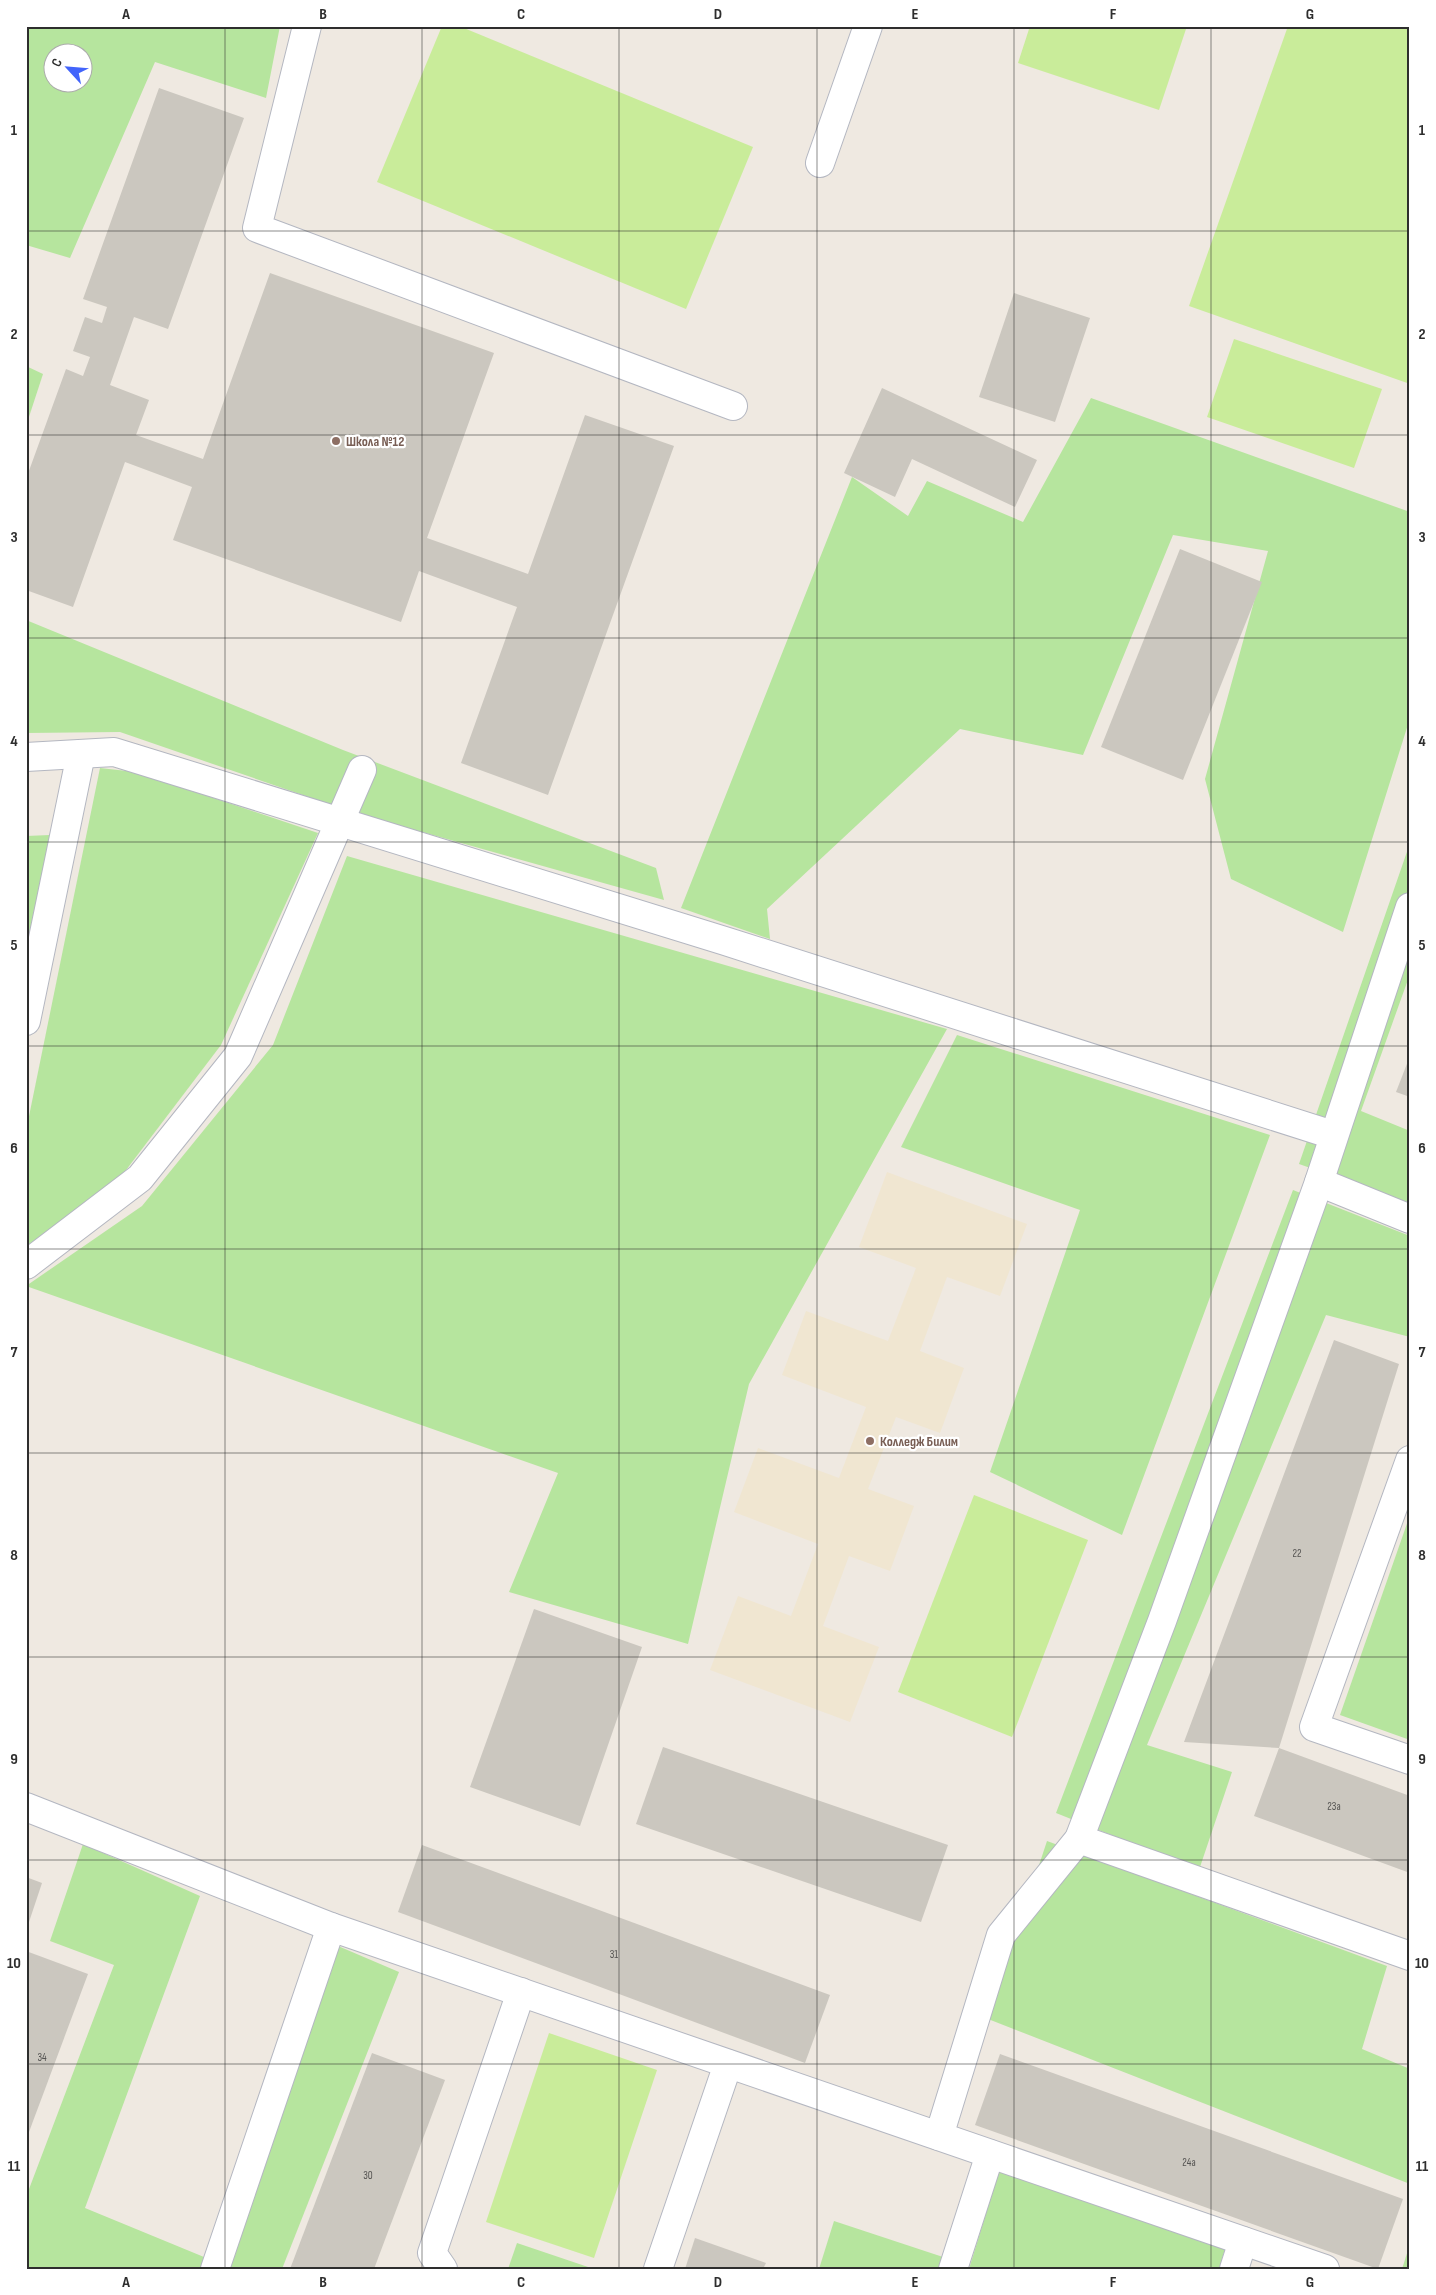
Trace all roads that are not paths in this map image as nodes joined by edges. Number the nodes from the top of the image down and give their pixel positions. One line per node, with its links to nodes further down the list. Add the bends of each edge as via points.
1 (307, 26): 4 (street, via 257,228)
2 (868, 26): 3 (street)
3 (820, 163)
4 (733, 406)
5 (81, 754): 6 (street); 8 (street, via 114,752); 10 (street)
6 (26, 757)
7 (362, 770): 8 (street)
8 (339, 822): 11 (street); 14 (street, via 238,1056 140,1178)
9 (1410, 907): 11 (street)
10 (26, 1021)
11 (1333, 1135): 12 (street)
12 (1319, 1182): 13 (street); 18 (street, via 1162,1621)
13 (1410, 1219)
14 (26, 1265)
15 (1410, 1460): 16 (street, via 1314,1727)
16 (1410, 1760)
17 (26, 1807): 19 (street)
18 (1079, 1839): 20 (street); 23 (street, via 1001,1935)
19 (330, 1928): 21 (street); 26 (street)
20 (1410, 1956)
21 (521, 1992): 22 (street); 27 (street, via 432,2253)
22 (728, 2064): 23 (street); 28 (street)
23 (939, 2136): 24 (street)
24 (990, 2154): 25 (street); 29 (street)
25 (1243, 2241): 30 (street); 31 (street)
26 (215, 2269)
27 (443, 2269)
28 (658, 2269)
29 (953, 2269)
30 (1234, 2269)
31 (1325, 2269)

